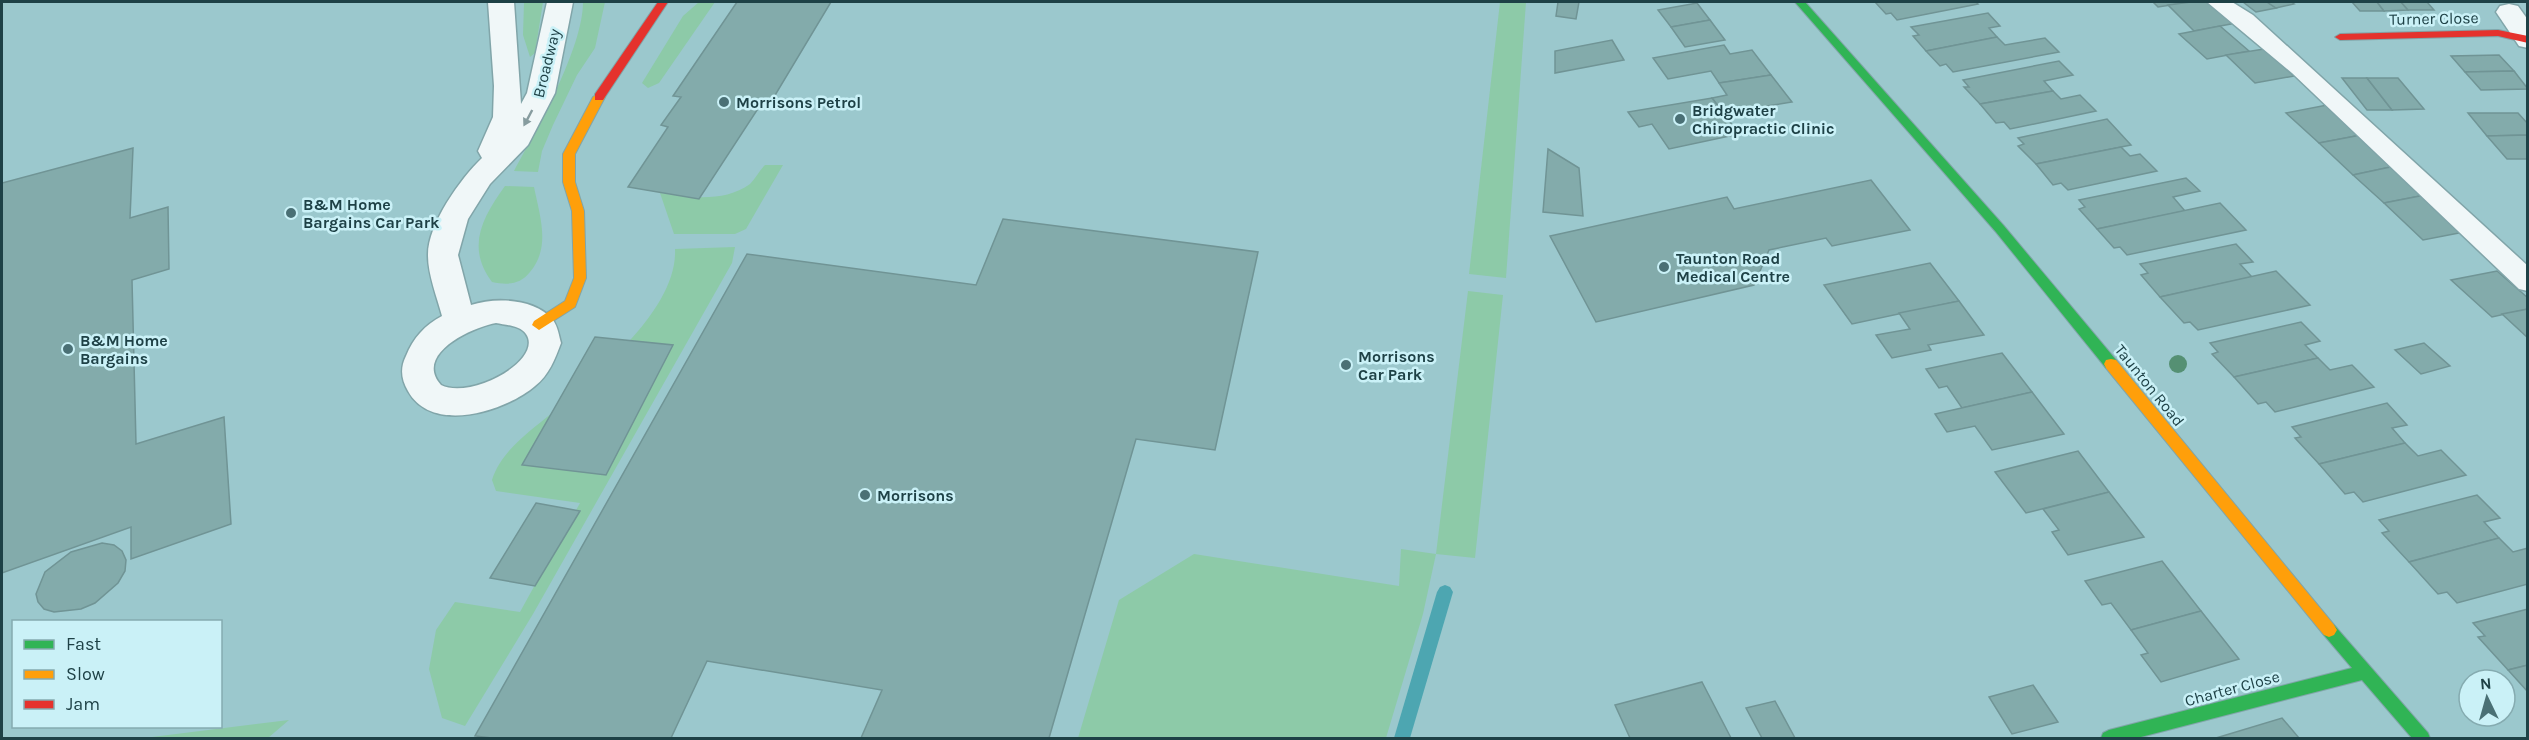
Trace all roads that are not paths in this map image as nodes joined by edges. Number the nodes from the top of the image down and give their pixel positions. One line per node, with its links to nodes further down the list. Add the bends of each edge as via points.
1 (501, 2): 9 (street, Broadway, via 507,117)
2 (560, 2): 9 (street, Broadway, one-way to 9, via 541,93 518,138)
3 (663, 2): 12 (street, via 602,91 569,154 569,182 578,211 580,278 570,304)
4 (2218, 2): 10 (lane, via 2300,68)
5 (1794, 5): 13 (street, Taunton Road, via 1847,57 2000,229)
6 (2509, 12): 8 (street)
7 (2340, 37): 8 (street, Turner Close, via 2498,33)
8 (2528, 40)
9 (480, 177): 11 (street, Broadway, via 453,218 443,255)
10 (2528, 282)
11 (459, 321): 12 (street, via 496,311 528,316); 12 (street, via 430,342 420,357 417,373 420,387 449,403 490,398 525,378 544,350)
12 (539, 325)
13 (2363, 672): 14 (street, Charter Close); 15 (street, Taunton Road)
14 (2109, 738)
15 (2422, 738)

